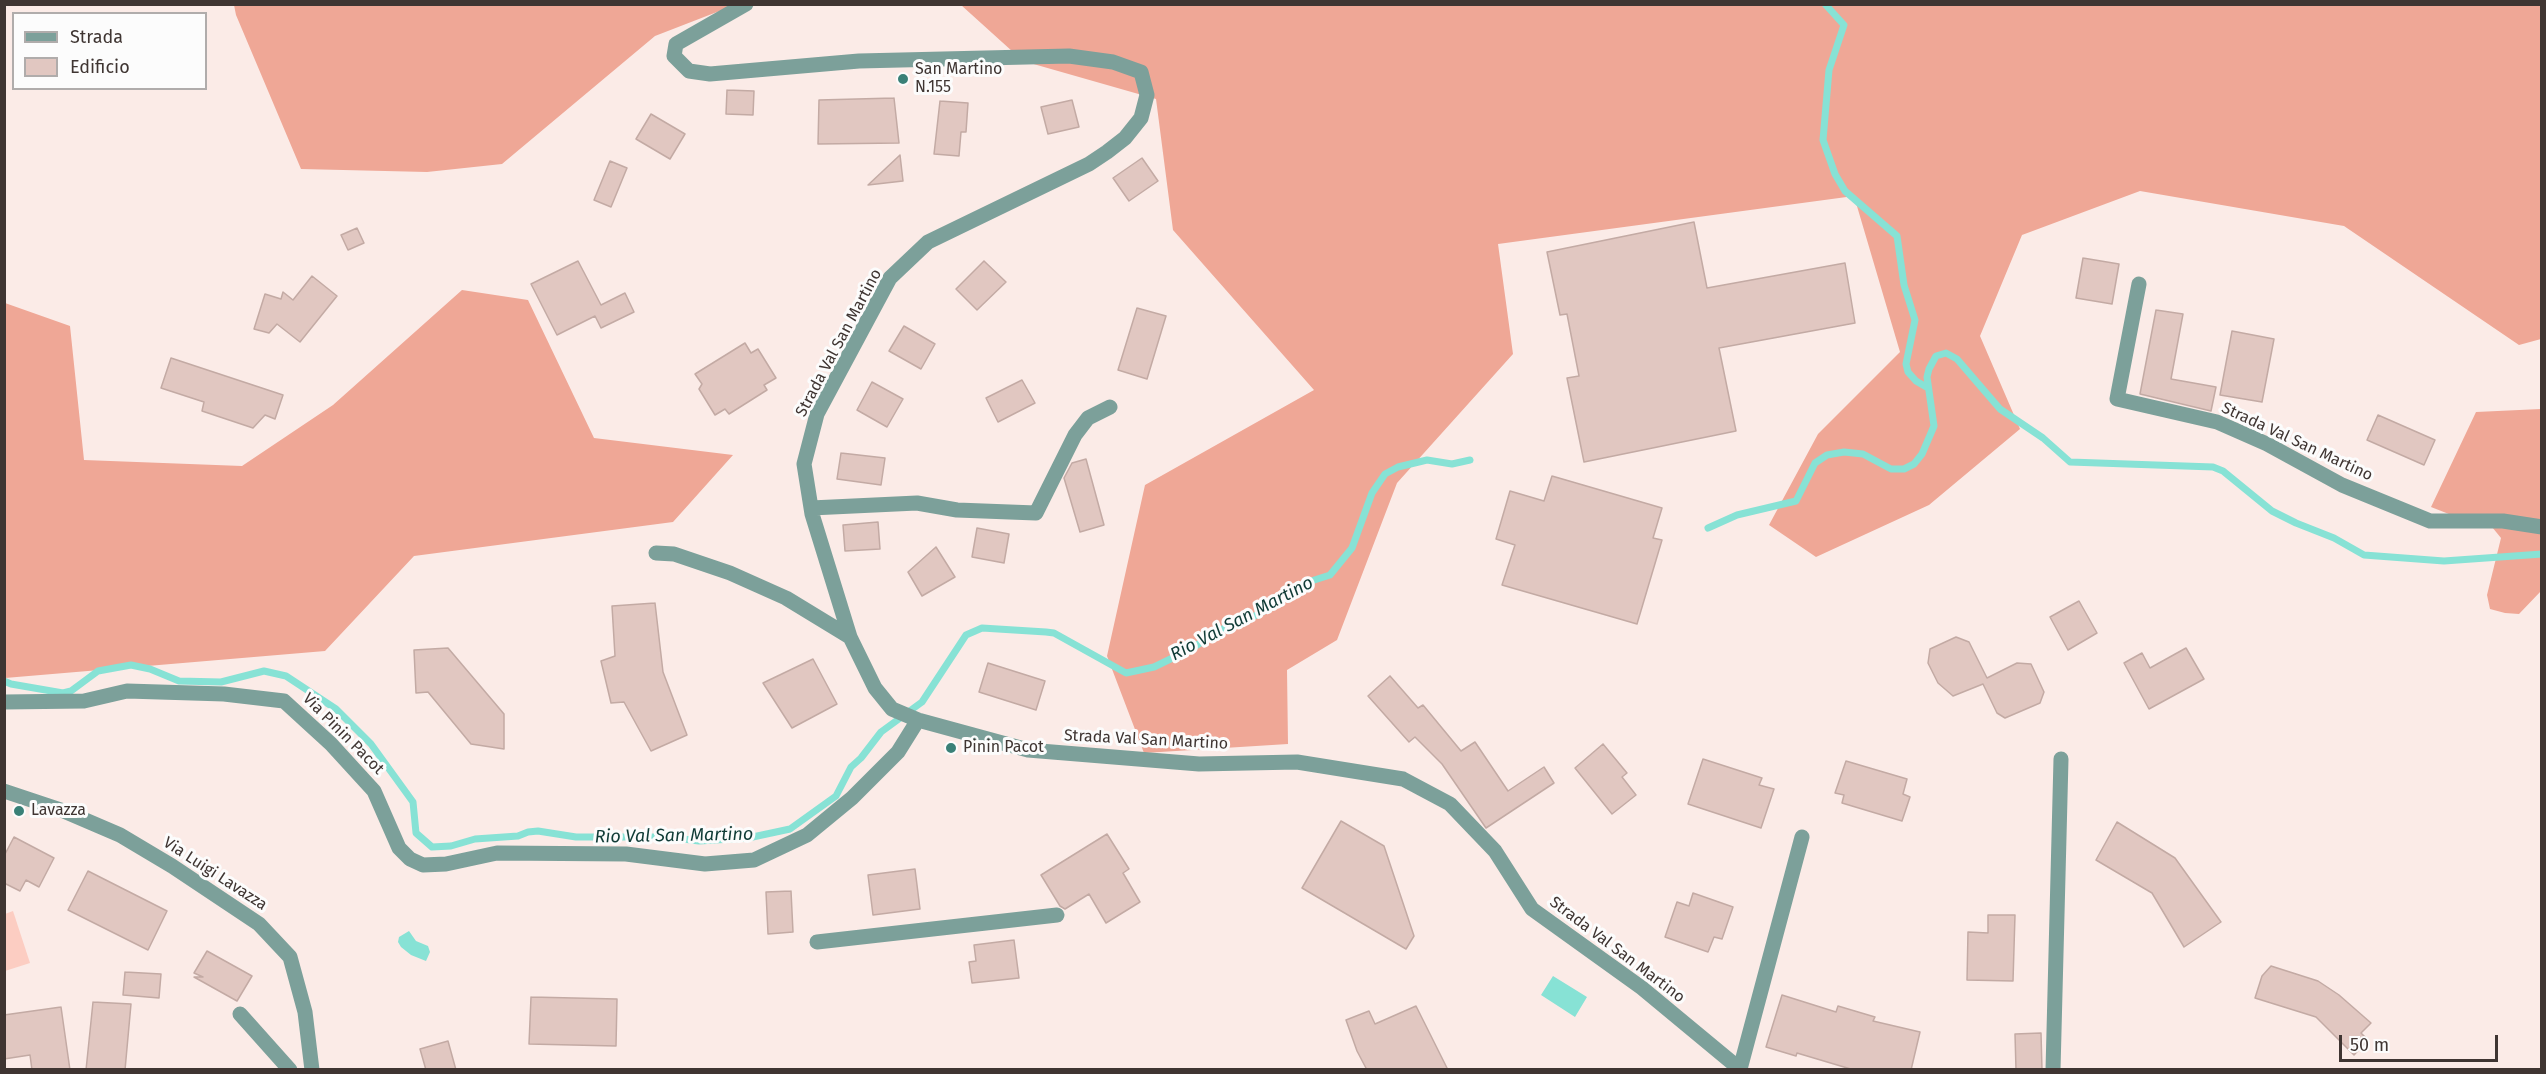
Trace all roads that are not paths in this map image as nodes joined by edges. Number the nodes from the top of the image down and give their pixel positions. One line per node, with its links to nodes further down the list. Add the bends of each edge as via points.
1 (746, 4): 4 (street, Strada Val San Martino, via 676,44 674,56 689,71 710,74 860,62 1069,56 1113,62 1141,72 1147,95 1141,118 1107,152 928,242 890,278 817,414 804,464)
2 (2139, 284): 5 (street, Strada Val San Martino, via 2116,399 2217,422 2342,485 2430,521 2503,521)
3 (1110, 407): 4 (street, via 1088,418 1075,435 1036,513 957,510 917,503)
4 (811, 508): 7 (street, Strada Val San Martino)
5 (2541, 526)
6 (656, 553): 7 (street, via 674,554 730,573 786,598)
7 (850, 637): 9 (street, Strada Val San Martino, via 875,688 892,709)
8 (4, 702): 9 (street, Via Pinin Pacot, via 84,701 127,690 284,701 374,791 399,848 423,865 496,853 626,854 705,864 754,860 807,835 852,798 898,752)
9 (918, 720): 16 (street, Strada Val San Martino, via 1028,750 1199,764 1297,762 1403,778 1450,804 1496,851 1532,909 1642,988)
10 (2061, 759): 19 (street)
11 (4, 791): 18 (street, Via Luigi Lavazza, via 120,835 259,924 290,957 305,1012)
12 (1802, 837): 16 (street)
13 (1057, 915): 14 (street)
14 (817, 942)
15 (240, 1014): 17 (street)
16 (1741, 1069)
17 (290, 1070)
18 (312, 1070)
19 (2053, 1070)

